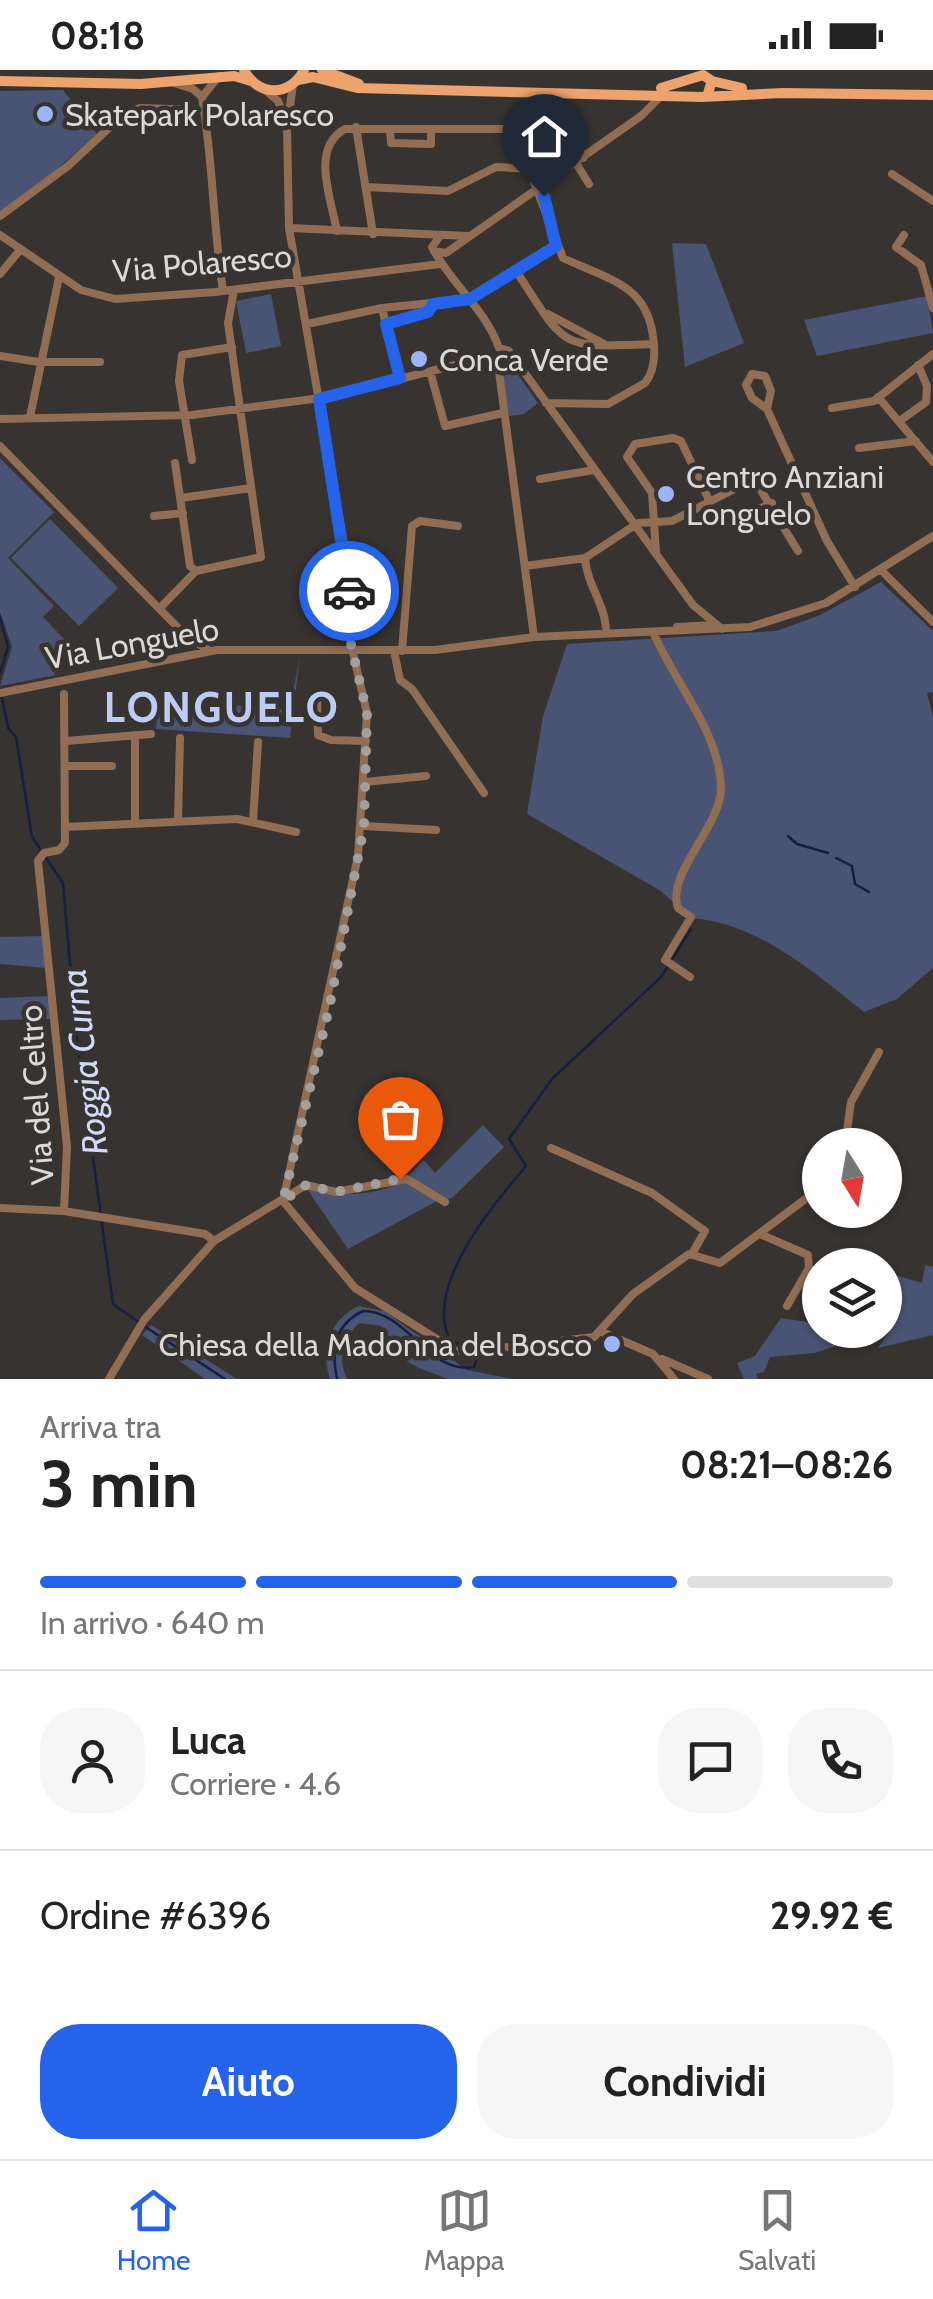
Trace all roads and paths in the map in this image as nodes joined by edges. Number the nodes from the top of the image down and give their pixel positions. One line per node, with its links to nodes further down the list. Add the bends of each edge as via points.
1 (244, 70): 8 (main road)
2 (322, 70): 9 (main road)
3 (218, 74): 5 (main road); 8 (main road); 19 (street)
4 (704, 76): 12 (main road); 14 (main road); 16 (main road); 17 (main road)
5 (176, 78): 7 (main road); 19 (street)
6 (298, 78): 9 (main road); 10 (main road); 23 (street)
7 (0, 81)
8 (251, 81): 10 (main road)
9 (369, 87): 11 (main road)
10 (264, 90): 23 (street, via 278,101)
11 (546, 90): 12 (main road); 13 (main road)
12 (664, 91): 15 (main road); 16 (main road); 22 (street)
13 (625, 93): 15 (main road); 20 (street)
14 (783, 93): 17 (main road); 18 (main road)
15 (648, 94): 20 (street)
16 (694, 95): 17 (main road)
17 (706, 96)
18 (933, 96)
19 (202, 97): 21 (street)
20 (642, 106): 22 (street)
21 (204, 110): 33 (street, via 140,108 124,114); 54 (street)
22 (636, 120): 27 (street)
23 (287, 126): 34 (street)
24 (356, 128): 25 (street); 30 (street); 35 (street, via 334,135 324,153)
25 (390, 129): 26 (street); 26 (street, via 391,142 430,144)
26 (431, 129): 27 (street, via 568,129 578,134)
27 (580, 160): 29 (street); 31 (street)
28 (892, 174): 32 (street)
29 (590, 184)
30 (366, 187): 31 (street, via 448,191 508,166 530,170); 37 (street)
31 (540, 188): 36 (street); 42 (street)
32 (933, 201)
33 (0, 216)
34 (289, 228): 35 (street); 52 (street)
35 (337, 231): 37 (street)
36 (476, 233): 41 (street); 45 (street)
37 (373, 234): 40 (street)
38 (904, 234): 58 (street, via 896,248 921,265)
39 (0, 235): 44 (street, Via Polaresco)
40 (412, 236): 41 (street); 43 (street)
41 (442, 236): 43 (street); 45 (street)
42 (556, 246): 48 (street); 62 (street, via 563,258 642,298)
43 (433, 249): 45 (street); 46 (street); 47 (street)
44 (20, 250): 49 (street); 51 (street, Via Polaresco)
45 (449, 251): 50 (street)
46 (424, 264): 47 (street, Via Polaresco); 52 (street, Via Polaresco)
47 (440, 264): 50 (street)
48 (515, 269): 55 (street); 59 (street)
49 (0, 274)
50 (453, 276): 55 (street)
51 (60, 277): 54 (street, Via Polaresco, via 115,299); 69 (street)
52 (300, 280): 53 (street, Via Polaresco); 60 (street)
53 (234, 290): 54 (street, Via Polaresco); 63 (street)
54 (223, 292)
55 (470, 299): 56 (street); 67 (street)
56 (433, 304): 57 (street); 61 (street, via 428,312)
57 (382, 308): 60 (street); 61 (street)
58 (933, 308)
59 (544, 312): 64 (street); 64 (street, via 574,344)
60 (307, 324): 76 (street)
61 (386, 324): 73 (street)
62 (654, 344): 64 (street); 77 (street, via 651,376 614,401)
63 (232, 346): 79 (street); 83 (street, via 182,355)
64 (610, 347)
65 (933, 354): 71 (street)
66 (0, 356): 69 (street)
67 (496, 356): 68 (street); 68 (street, via 510,351); 72 (street); 81 (street)
68 (510, 360): 77 (street)
69 (39, 362): 70 (street); 84 (street)
70 (100, 362)
71 (918, 364): 74 (street); 75 (street)
72 (430, 371): 73 (street); 81 (street, via 445,426)
73 (400, 378): 76 (street)
74 (930, 385): 85 (street, via 926,402)
75 (878, 397): 78 (street); 85 (street)
76 (319, 399): 79 (street); 125 (street, via 349,574)
77 (546, 402): 92 (street)
78 (832, 408)
79 (240, 409): 83 (street); 94 (street)
80 (767, 409): 80 (street, via 771,391 764,376 752,374 746,385); 111 (street)
81 (503, 413): 108 (street)
82 (0, 416): 84 (street)
83 (184, 416): 84 (street); 89 (street)
84 (27, 418)
85 (900, 420): 86 (street)
86 (916, 441): 88 (street); 90 (street)
87 (0, 446): 113 (street)
88 (859, 448)
89 (192, 460)
90 (933, 462)
91 (176, 463): 95 (street)
92 (594, 470): 93 (street); 103 (street)
93 (540, 479)
94 (252, 488): 95 (street); 110 (street, via 260,558)
95 (181, 498): 98 (street)
96 (709, 500): 97 (street, via 754,479); 101 (street, via 672,521); 101 (street, via 682,441 636,444 627,457 652,493)
97 (772, 503): 100 (street); 105 (street)
98 (183, 512): 99 (street); 110 (street)
99 (154, 516)
100 (739, 518)
101 (656, 522): 103 (street); 106 (street)
102 (458, 526): 126 (street, via 412,526)
103 (634, 526): 106 (street); 107 (street)
104 (933, 536): 109 (street, Via Longuelo)
105 (798, 551)
106 (656, 554): 112 (street)
107 (585, 558): 108 (street); 117 (street)
108 (525, 566): 123 (street)
109 (881, 570): 111 (street, Via Longuelo); 114 (street)
110 (196, 571): 113 (street)
111 (855, 587): 118 (street, Via Longuelo, via 789,617)
112 (693, 604): 115 (street); 116 (street)
113 (160, 608): 122 (street)
114 (933, 622)
115 (687, 625): 116 (street, Via Longuelo); 119 (street); 120 (street, Via Longuelo)
116 (712, 625): 118 (street)
117 (606, 628)
118 (726, 630): 119 (street, Via Longuelo)
119 (668, 632): 121 (street, Via Longuelo)
120 (634, 634): 121 (street, Via Longuelo); 123 (street, Via Longuelo)
121 (654, 634): 149 (street, via 715,756 721,785 720,806 676,888 678,908 691,917 664,960)
122 (186, 636): 124 (street); 127 (street, via 192,647)
123 (534, 636): 126 (street, Via Longuelo)
124 (217, 650): 125 (street, Via Longuelo); 127 (street, Via Longuelo)
125 (354, 651): 126 (street, Via Longuelo); 135 (street)
126 (398, 651): 141 (street, via 400,680)
127 (176, 655): 128 (street, Via Longuelo)
128 (64, 686): 129 (street, Via Longuelo); 134 (street)
129 (0, 692)
130 (317, 698): 135 (street, via 318,735)
131 (150, 734): 132 (street)
132 (135, 735): 134 (street); 143 (street)
133 (181, 738): 142 (street)
134 (66, 741): 137 (street)
135 (366, 741): 140 (street)
136 (258, 742): 144 (street)
137 (66, 766): 138 (street); 146 (street)
138 (112, 766)
139 (426, 776): 140 (street)
140 (366, 782): 145 (street)
141 (484, 793)
142 (178, 821): 143 (street); 144 (street)
143 (135, 822): 146 (street)
144 (253, 822): 148 (street)
145 (364, 826): 147 (street); 153 (street)
146 (66, 827): 157 (street, Via del Celtro, via 64,846 41,855 67,1147)
147 (436, 830)
148 (296, 832)
149 (690, 977)
150 (878, 1052): 151 (street, via 851,1102)
151 (848, 1128)
152 (551, 1148): 160 (street, via 670,1204 705,1232)
153 (283, 1201): 154 (street, via 306,1185 336,1192 399,1179); 159 (street); 162 (street, via 355,1288 456,1350 580,1341)
154 (445, 1202)
155 (802, 1203): 158 (street)
156 (0, 1208): 157 (street)
157 (64, 1212): 159 (street, via 205,1234)
158 (762, 1235): 160 (street, via 714,1264); 161 (street, via 808,1256 809,1268)
159 (214, 1242): 164 (street, via 144,1320)
160 (693, 1252): 162 (street, via 633,1294)
161 (787, 1306)
162 (602, 1332): 163 (street)
163 (660, 1359): 165 (street); 166 (street)
164 (109, 1379)
165 (674, 1379)
166 (708, 1379)

